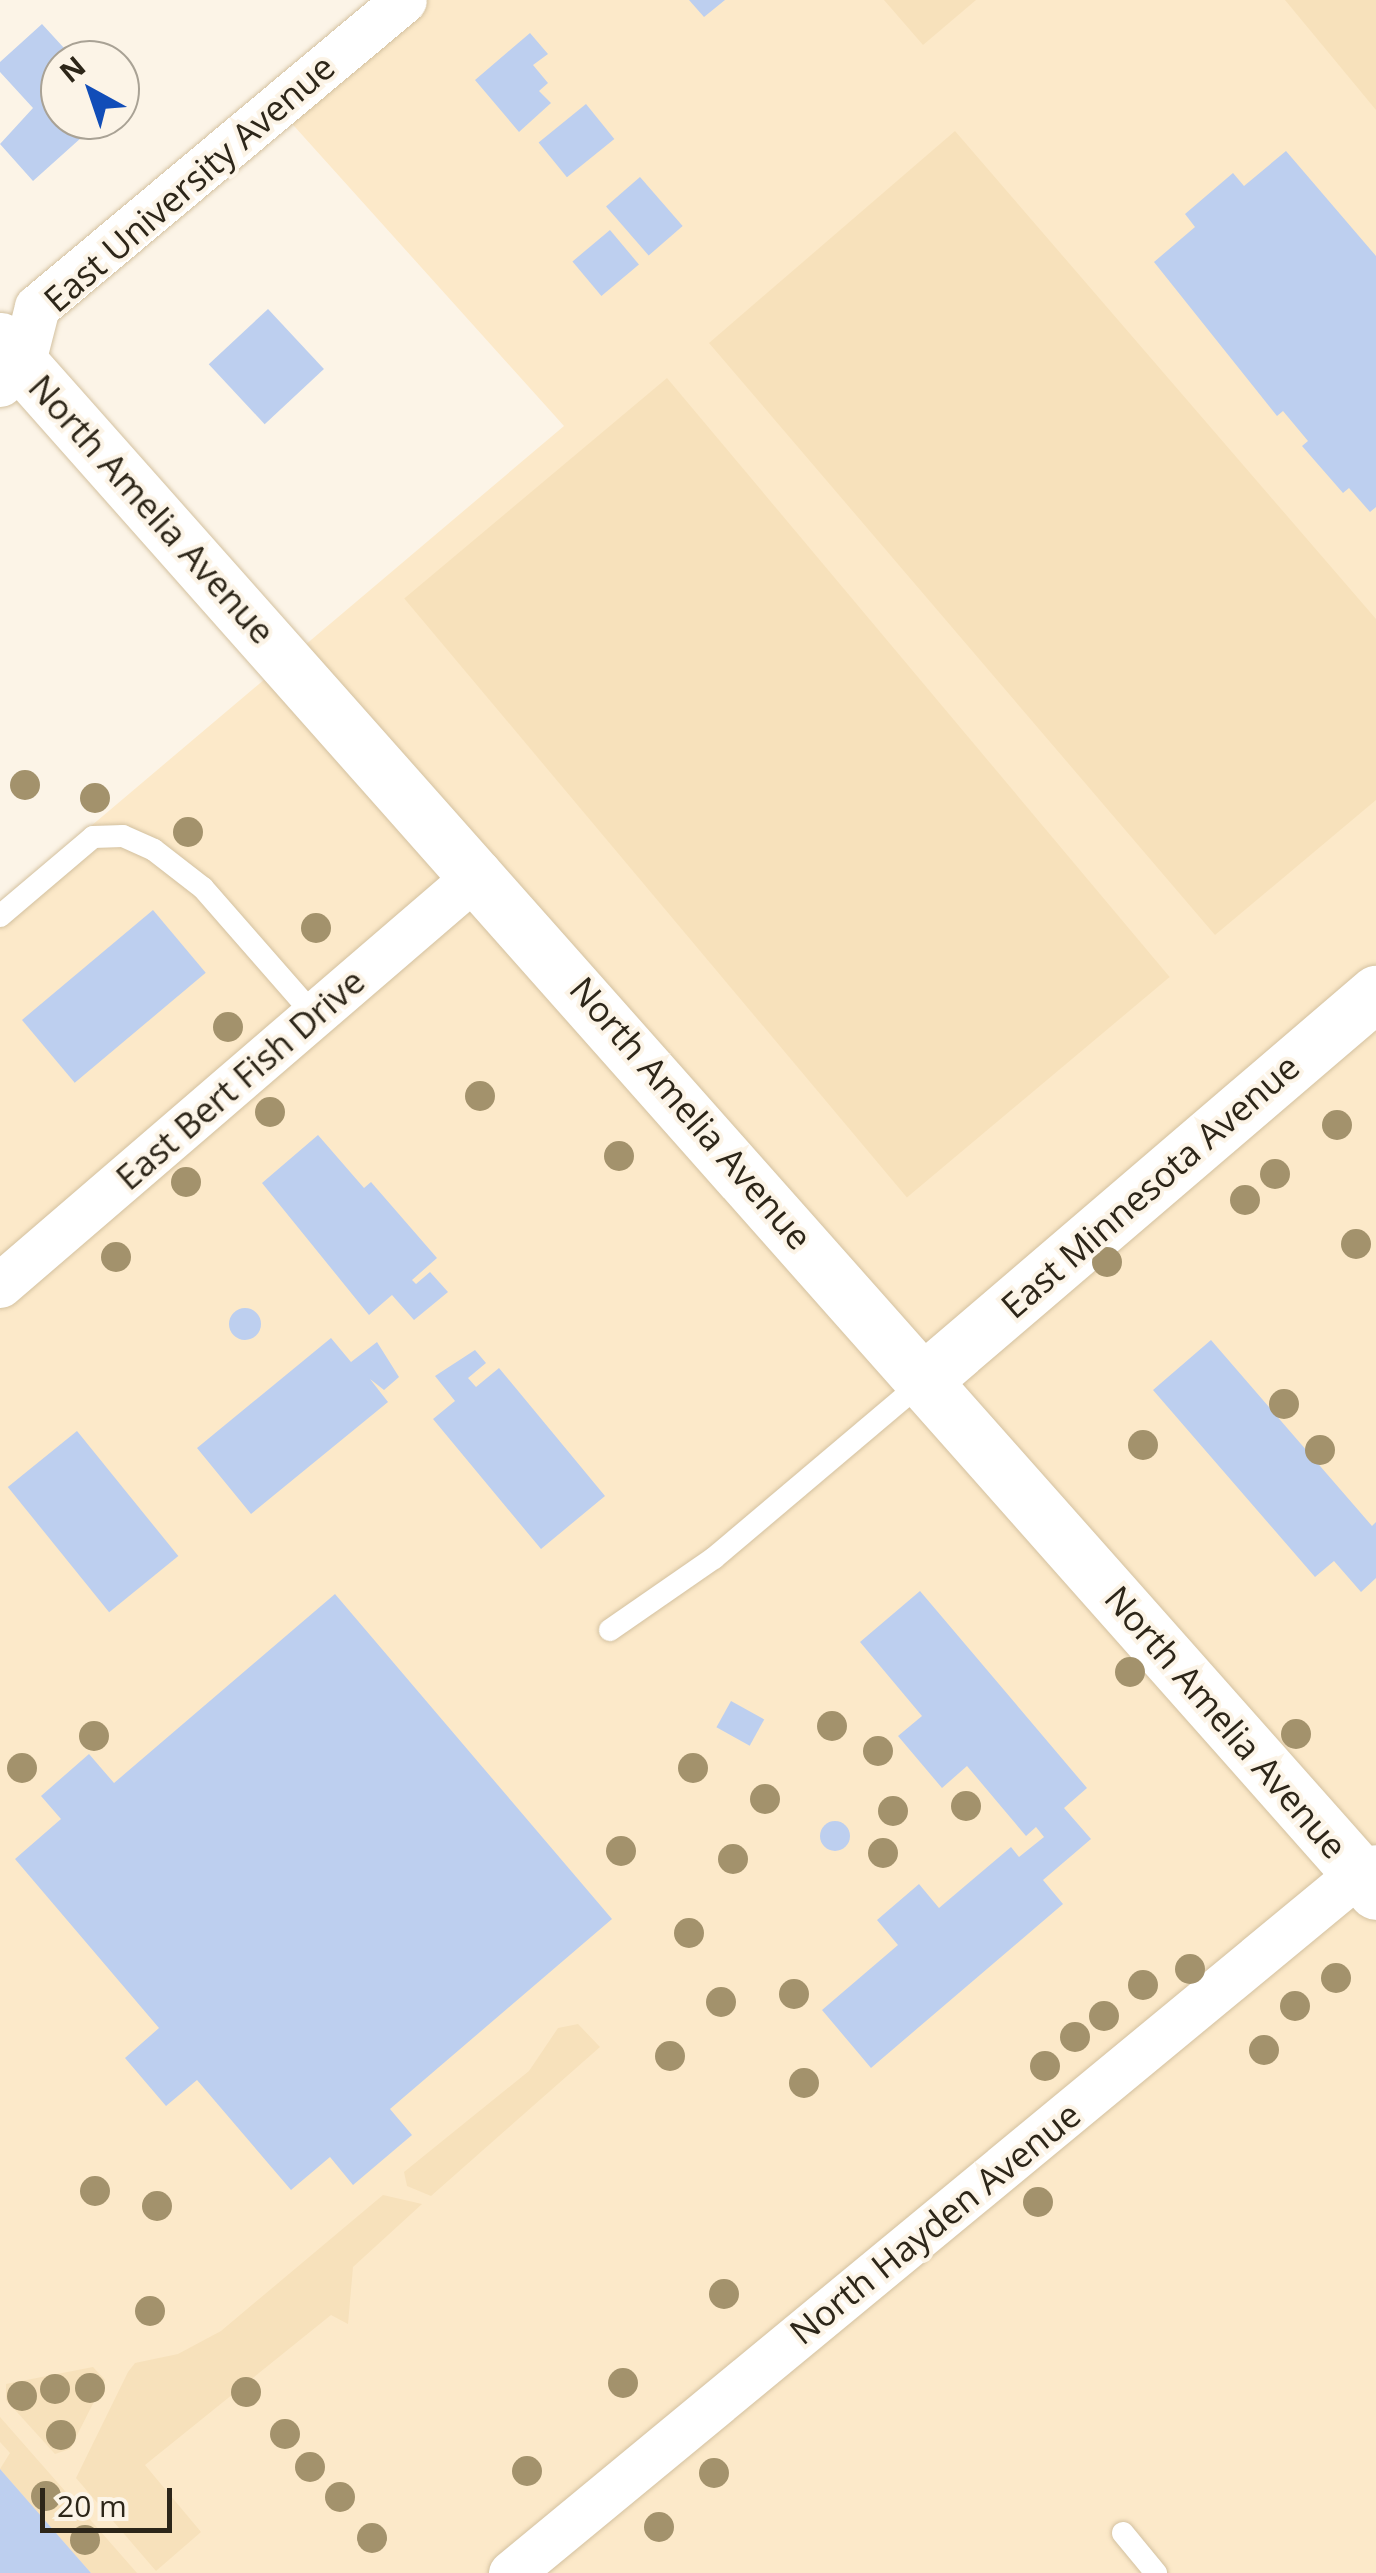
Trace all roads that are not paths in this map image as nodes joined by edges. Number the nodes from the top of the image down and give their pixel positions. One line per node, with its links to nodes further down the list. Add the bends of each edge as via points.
1 (404, 0): 2 (street, East University Avenue, via 38,307)
2 (7, 363): 3 (main road, North Amelia Avenue)
3 (479, 873): 6 (street, East Bert Fish Drive); 8 (main road, North Amelia Avenue)
4 (0, 916): 6 (lane, via 93,838 123,836 154,850 203,888)
5 (1376, 993): 8 (main road, East Minnesota Avenue)
6 (314, 1014): 7 (street, East Bert Fish Drive)
7 (0, 1284)
8 (925, 1379): 9 (lane, via 714,1558); 10 (main road, North Amelia Avenue)
9 (610, 1630)
10 (1370, 1878): 12 (street, North Hayden Avenue)
11 (1122, 2533): 13 (lane)
12 (510, 2573)
13 (1156, 2573)

